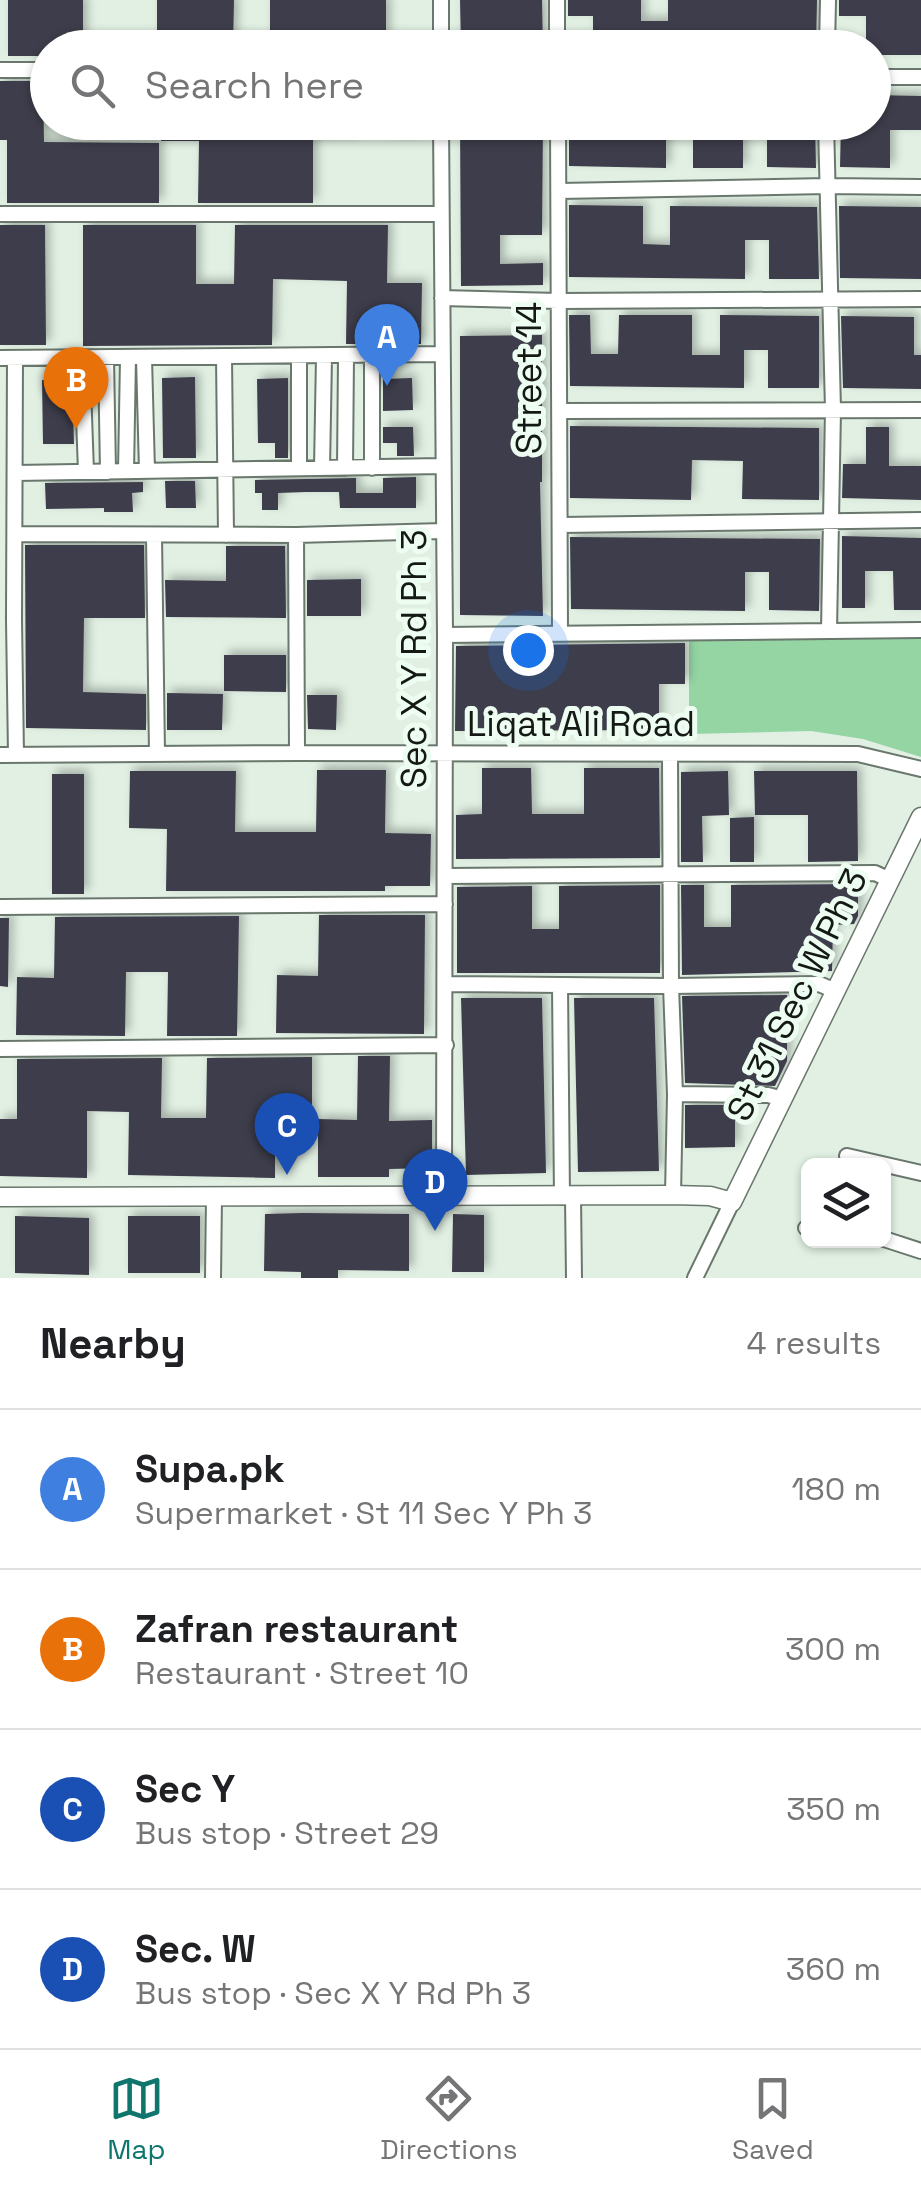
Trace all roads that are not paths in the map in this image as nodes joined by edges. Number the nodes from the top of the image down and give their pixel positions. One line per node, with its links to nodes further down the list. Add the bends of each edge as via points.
1 (441, 0): 4 (street)
2 (557, 0): 5 (street)
3 (828, 0): 6 (street)
4 (440, 30)
5 (557, 30)
6 (827, 30)
7 (0, 70): 8 (street)
8 (30, 70)
9 (891, 77): 10 (street)
10 (921, 77)
11 (441, 140): 18 (street, Sec X Y Rd Ph 3)
12 (558, 140): 16 (street, Street 14)
13 (826, 140): 14 (street)
14 (827, 186): 15 (street); 16 (street); 21 (street)
15 (921, 187)
16 (559, 191): 22 (street, Street 14)
17 (0, 214): 18 (street)
18 (441, 214): 19 (street, Sec X Y Rd Ph 3)
19 (442, 298): 22 (street); 23 (street, Sec X Y Rd Ph 3)
20 (921, 299): 21 (street)
21 (831, 300): 22 (street); 34 (street)
22 (559, 301): 36 (street, Street 14)
23 (441, 354): 26 (street); 38 (street, Sec X Y Rd Ph 3)
24 (324, 356): 25 (street); 27 (street); 41 (street)
25 (346, 356): 26 (street); 42 (street)
26 (372, 356): 43 (street)
27 (299, 357): 33 (street); 40 (street)
28 (8, 358): 29 (street); 37 (street)
29 (82, 358): 30 (street); 47 (street)
30 (106, 358): 31 (street); 48 (street)
31 (128, 358): 32 (street); 44 (street)
32 (144, 358): 33 (street); 45 (street)
33 (224, 358): 39 (street)
34 (833, 410): 35 (street); 36 (street); 50 (street)
35 (921, 410)
36 (558, 411): 52 (street, Street 14)
37 (7, 442): 46 (street)
38 (442, 466): 43 (street); 53 (street, Sec X Y Rd Ph 3)
39 (226, 468): 40 (street); 45 (street); 57 (street)
40 (299, 468): 41 (street)
41 (322, 468): 42 (street)
42 (345, 468): 43 (street)
43 (372, 468)
44 (126, 471): 45 (street); 48 (street)
45 (147, 471)
46 (16, 472): 47 (street); 49 (street)
47 (86, 472): 48 (street)
48 (108, 472)
49 (8, 508): 54 (street)
50 (832, 520): 51 (street); 52 (street); 60 (street)
51 (921, 520)
52 (561, 524): 61 (street, Street 14)
53 (443, 531): 55 (street); 62 (street, Sec X Y Rd Ph 3)
54 (16, 534): 56 (street); 58 (street)
55 (296, 534): 57 (street); 63 (street)
56 (154, 535): 57 (street); 64 (street)
57 (226, 535)
58 (7, 620): 67 (street)
59 (921, 630): 60 (street)
60 (829, 631): 61 (street)
61 (560, 634): 62 (street)
62 (445, 636): 65 (street, Sec X Y Rd Ph 3)
63 (296, 753): 64 (street, Liqat Ali Road); 65 (street, Liqat Ali Road)
64 (157, 754): 67 (street, Liqat Ali Road)
65 (445, 754): 66 (street, Liqat Ali Road); 71 (street, Sec X Y Rd Ph 3)
66 (670, 754): 68 (street, Liqat Ali Road, via 858,754); 70 (street)
67 (8, 755)
68 (921, 769)
69 (921, 816): 72 (main road, St 31 Sec W Ph 3)
70 (670, 875): 71 (street); 72 (street, via 875,873); 77 (street)
71 (445, 876): 73 (street, Sec X Y Rd Ph 3)
72 (890, 880): 78 (main road, St 31 Sec W Ph 3)
73 (445, 904): 74 (street); 75 (street, Sec X Y Rd Ph 3)
74 (0, 907)
75 (446, 984): 76 (street); 79 (street, Sec X Y Rd Ph 3)
76 (560, 985): 77 (street); 89 (street)
77 (671, 986): 78 (street, via 819,984); 81 (street)
78 (836, 991): 82 (main road, St 31 Sec W Ph 3)
79 (446, 1044): 80 (street); 86 (street, Sec X Y Rd Ph 3)
80 (0, 1049)
81 (674, 1094): 82 (street); 85 (street)
82 (783, 1099): 90 (main road, St 31 Sec W Ph 3)
83 (847, 1156): 84 (street)
84 (921, 1173)
85 (673, 1195): 89 (main road); 90 (main road)
86 (444, 1196): 88 (main road); 89 (main road)
87 (0, 1197): 88 (main road)
88 (214, 1197): 93 (street)
89 (568, 1197): 94 (street)
90 (732, 1202): 95 (street)
91 (891, 1240): 92 (street)
92 (920, 1246)
93 (214, 1278)
94 (574, 1278)
95 (695, 1278)

